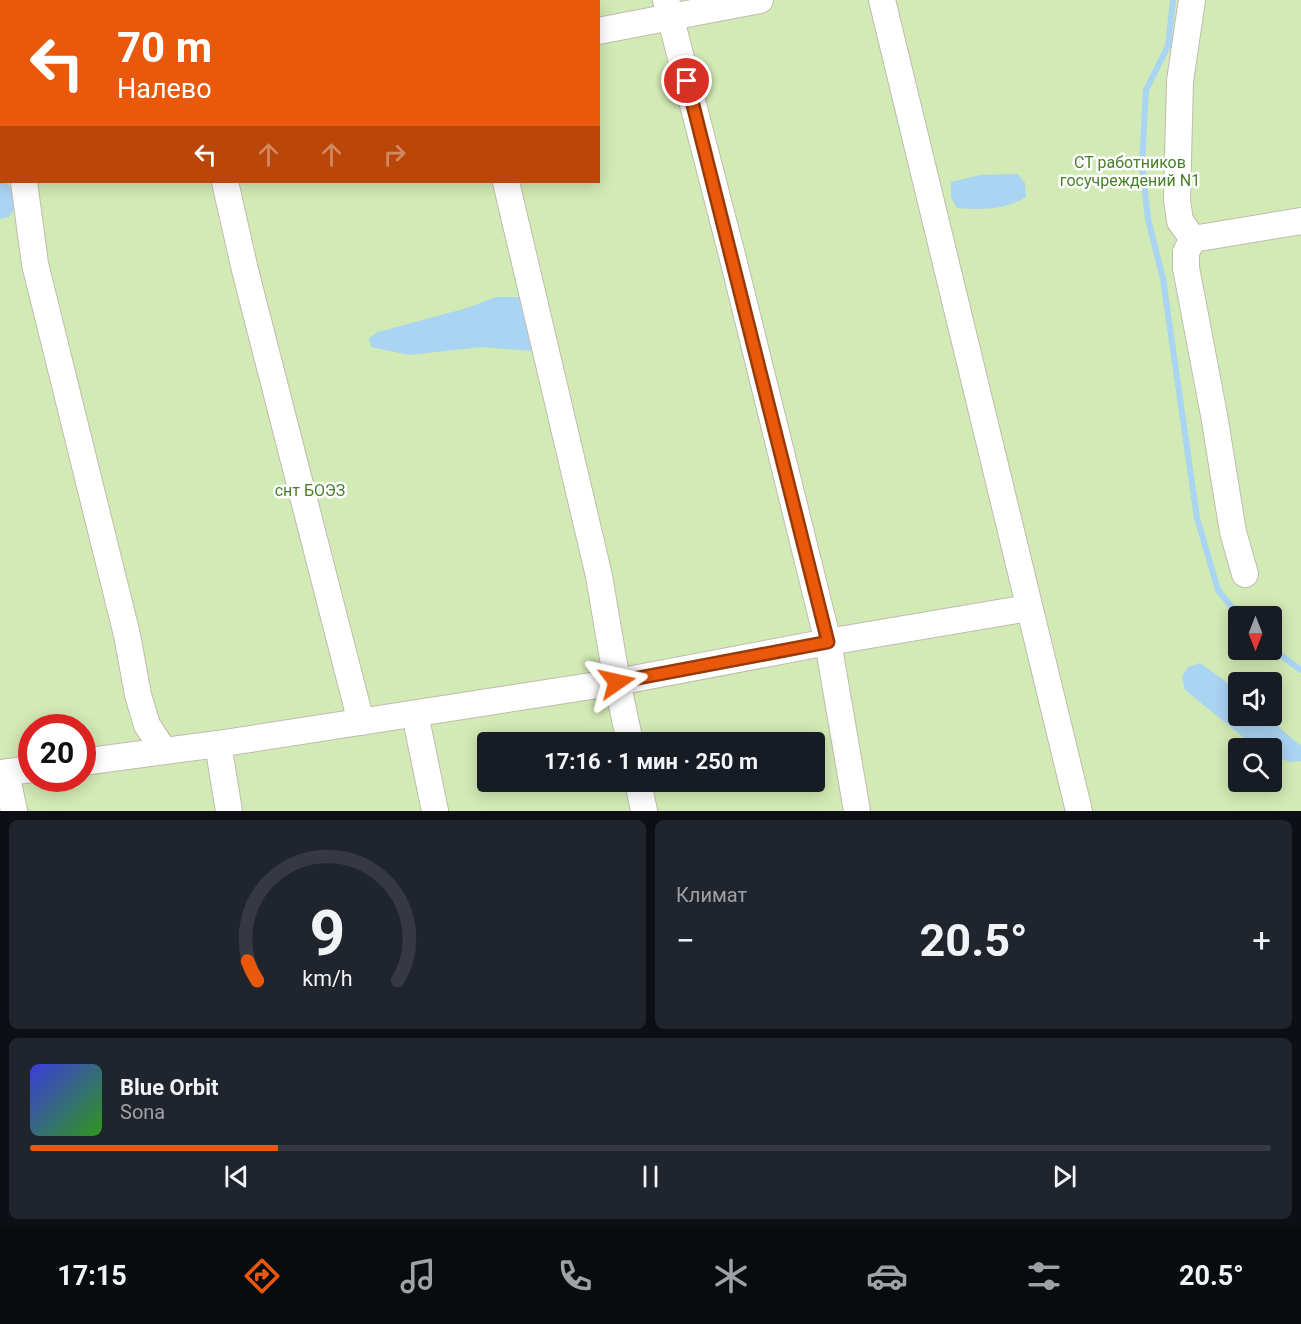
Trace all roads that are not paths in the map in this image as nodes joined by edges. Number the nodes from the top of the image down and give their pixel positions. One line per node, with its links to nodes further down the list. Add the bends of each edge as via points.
1 (760, 0): 4 (lane)
2 (882, 0): 12 (lane)
3 (1192, 0): 10 (lane, via 1180,81 1177,200 1180,221)
4 (668, 8): 5 (lane); 13 (lane)
5 (600, 31)
6 (24, 183): 19 (lane, via 35,264 127,634 138,695 147,725)
7 (225, 183): 16 (lane)
8 (506, 183): 14 (lane, via 598,576)
9 (1301, 222): 10 (lane)
10 (1193, 239): 11 (lane, via 1186,252 1186,268 1233,532)
11 (1245, 574)
12 (1028, 608): 13 (lane); 29 (lane)
13 (828, 642): 14 (lane); 28 (lane)
14 (617, 682): 15 (lane); 17 (lane)
15 (415, 714): 16 (lane); 26 (lane)
16 (361, 722): 18 (lane)
17 (628, 732)
18 (218, 744): 19 (lane); 25 (lane)
19 (164, 751): 20 (lane)
20 (96, 760)
21 (18, 771): 22 (lane)
22 (3, 773): 24 (lane)
23 (640, 792): 27 (lane)
24 (14, 811)
25 (228, 811)
26 (435, 811)
27 (644, 811)
28 (857, 811)
29 (1079, 811)

